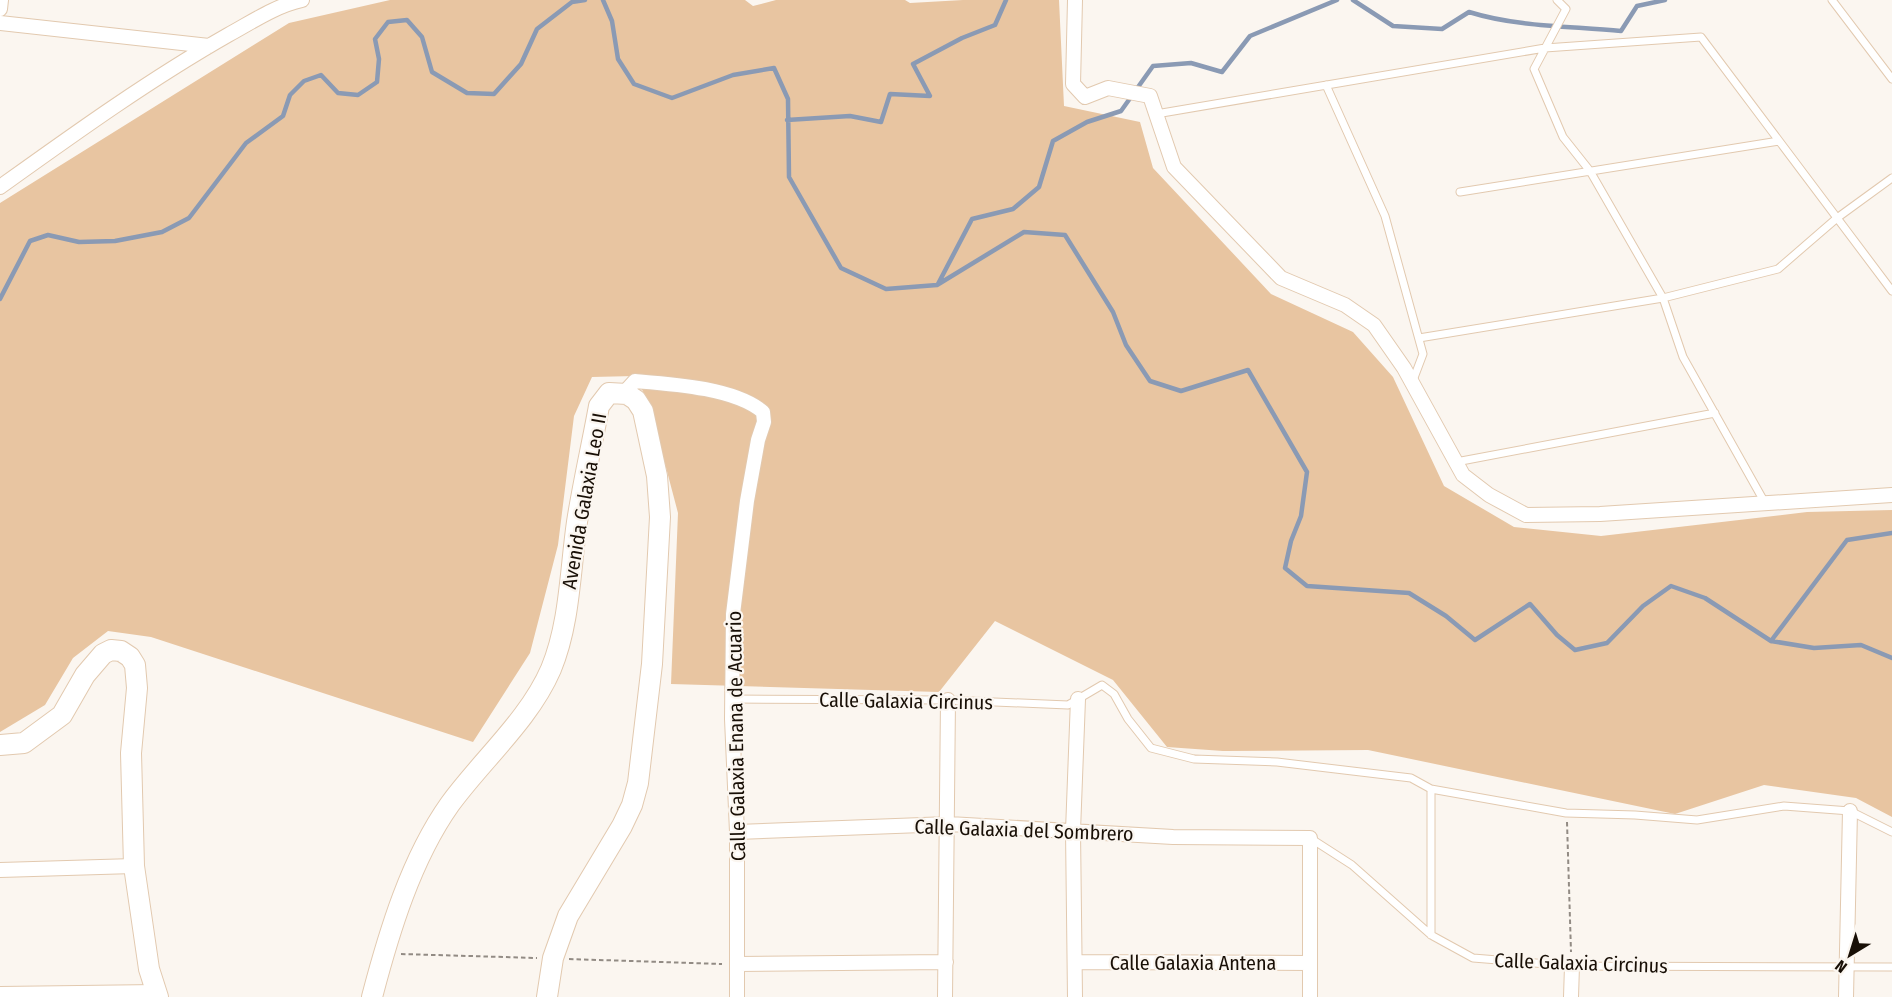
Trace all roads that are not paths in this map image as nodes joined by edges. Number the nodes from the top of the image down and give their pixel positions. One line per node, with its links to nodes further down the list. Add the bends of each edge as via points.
1 (1, 0): 6 (street)
2 (302, 0): 8 (street, via 285,4)
3 (1075, 0): 12 (street, via 1073,84 1085,97 1108,88 1150,96)
4 (1557, 0): 9 (lane, via 1566,9)
5 (1832, 0): 10 (lane)
6 (0, 9)
7 (0, 23): 8 (street)
8 (209, 46): 16 (street)
9 (1545, 48): 11 (lane); 13 (lane, via 1701,37); 14 (lane, via 1534,69 1563,137)
10 (1892, 79)
11 (1326, 85): 12 (lane); 21 (lane, via 1385,216)
12 (1156, 114): 22 (street, via 1174,167 1281,278 1344,305 1374,325)
13 (1779, 141): 14 (lane); 18 (lane)
14 (1590, 171): 17 (lane); 20 (lane)
15 (1892, 178): 18 (lane)
16 (0, 187)
17 (1460, 192)
18 (1836, 218): 19 (lane); 20 (lane, via 1778,269)
19 (1892, 291)
20 (1662, 298): 21 (lane); 24 (lane, via 1683,357)
21 (1419, 338): 22 (lane, via 1423,354)
22 (1413, 383): 25 (street)
23 (624, 393): 28 (street, Calle Galaxia Enana de Acuario, via 635,381 674,384 730,396 752,403 763,412 733,614); 51 (street, Avenida Galaxia Leo II, via 609,393 599,406 578,520 565,623 550,672 515,724 449,805 428,840 388,941); 52 (street, Avenida Galaxia Leo II, via 636,400 643,411 657,476 660,517 652,664 638,783 622,826 568,916 555,950)
24 (1714, 413): 25 (lane); 27 (lane)
25 (1456, 462): 27 (street, via 1463,475 1489,495 1526,515)
26 (1892, 495): 27 (street)
27 (1765, 503)
28 (732, 699): 30 (lane, Calle Galaxia Circinus); 36 (street, Calle Galaxia Enana de Acuario)
29 (1078, 699): 30 (lane, Calle Galaxia Circinus, via 1068,705); 32 (lane, Calle Galaxia Circinus, via 1102,685 1114,694 1150,748 1194,759 1278,762 1411,778); 35 (street)
30 (948, 700): 34 (street)
31 (0, 745): 39 (street, via 24,743 62,715 84,675 103,654 111,650 130,657 137,677 131,753)
32 (1431, 789): 33 (lane, via 1566,813 1697,820 1784,806); 41 (lane)
33 (1850, 811): 37 (lane); 47 (street)
34 (949, 824): 35 (street, Calle Galaxia del Sombrero); 36 (street, Calle Galaxia del Sombrero); 42 (street)
35 (1073, 831): 38 (street, Calle Galaxia del Sombrero, via 1173,837); 43 (street)
36 (737, 832): 45 (street, Calle Galaxia Enana de Acuario)
37 (1892, 832)
38 (1310, 838): 41 (lane, Calle Galaxia Circinus, via 1352,865); 44 (street)
39 (134, 866): 40 (street); 50 (street, via 149,969)
40 (0, 870)
41 (1431, 935): 46 (lane, Calle Galaxia Circinus, via 1473,958)
42 (946, 962): 45 (street); 54 (street)
43 (1076, 962): 44 (street, Calle Galaxia Antena); 55 (street)
44 (1310, 963): 56 (street)
45 (737, 964): 53 (street, Calle Galaxia Enana de Acuario)
46 (1572, 966): 47 (lane, Calle Galaxia Circinus); 57 (street)
47 (1847, 967): 48 (lane, Calle Galaxia Circinus); 58 (street)
48 (1892, 967)
49 (0, 994): 50 (street)
50 (157, 995)
51 (372, 997)
52 (547, 997)
53 (737, 997)
54 (945, 997)
55 (1075, 997)
56 (1310, 997)
57 (1571, 997)
58 (1846, 997)

